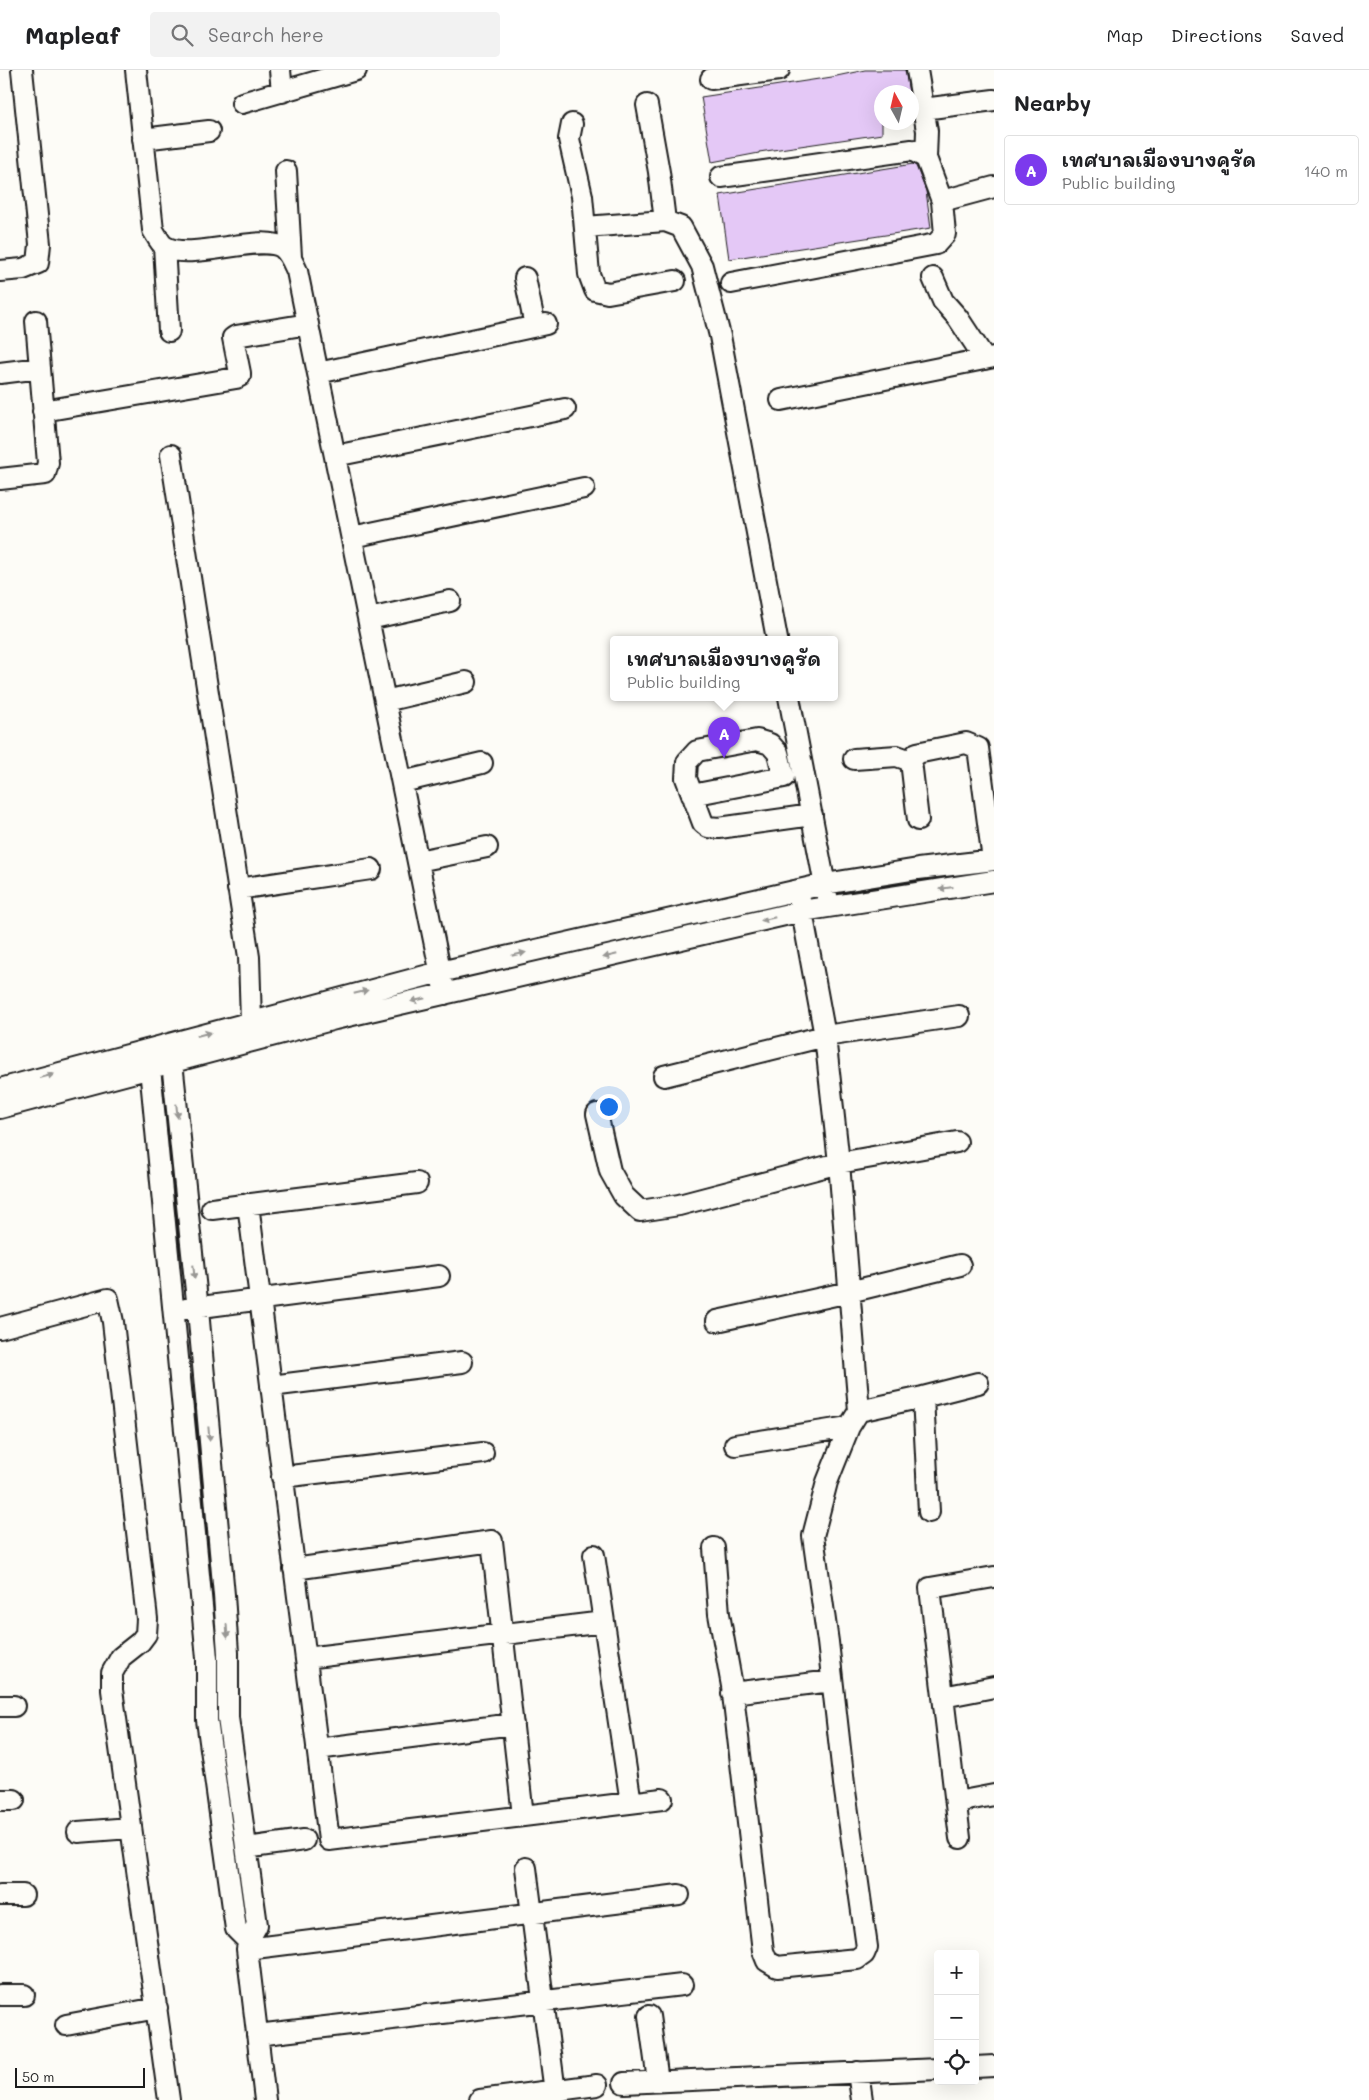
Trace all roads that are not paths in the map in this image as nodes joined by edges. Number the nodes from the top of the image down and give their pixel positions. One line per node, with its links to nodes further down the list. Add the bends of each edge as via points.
1 (22, 70): 25 (street, via 40,244 38,263 23,269)
2 (136, 70): 15 (street)
3 (280, 70): 8 (street)
4 (356, 70): 8 (street)
5 (779, 70): 7 (street)
6 (916, 70): 12 (street)
7 (711, 79)
8 (282, 92): 10 (street)
9 (994, 100): 12 (street)
10 (242, 103)
11 (647, 105): 21 (street)
12 (923, 109): 16 (street, via 927,131)
13 (572, 124): 22 (street, via 569,139 582,196)
14 (209, 131): 15 (street)
15 (143, 139): 23 (street, via 153,230)
16 (926, 158): 18 (street, via 912,150); 20 (street)
17 (286, 172): 24 (street)
18 (721, 177)
19 (994, 187): 20 (street)
20 (942, 200): 29 (street, via 945,234 936,244)
21 (665, 221): 22 (street); 47 (street, via 681,227 702,266 720,336)
22 (585, 227): 28 (street, via 595,290 608,293)
23 (164, 246): 24 (street, via 183,252 264,243 282,247); 32 (street)
24 (290, 257): 31 (street, via 297,271)
25 (0, 271)
26 (525, 278): 36 (street, via 540,325)
27 (933, 278): 33 (street, via 943,301)
28 (675, 281)
29 (731, 283)
30 (36, 321): 34 (street)
31 (308, 324): 36 (street); 39 (street, via 233,338 240,373 236,378)
32 (169, 331)
33 (990, 358): 37 (street)
34 (40, 368): 35 (street); 39 (street)
35 (0, 373)
36 (318, 373): 41 (street)
37 (781, 400)
38 (564, 410): 41 (street)
39 (43, 411): 42 (street, via 48,463 45,474)
40 (170, 455): 66 (street)
41 (335, 456): 44 (street)
42 (0, 479)
43 (584, 488): 44 (street)
44 (352, 537): 46 (street)
45 (450, 601): 46 (street)
46 (369, 619): 49 (street)
47 (776, 636)
48 (466, 682): 49 (street)
49 (385, 701): 56 (street)
50 (790, 701): 54 (street)
51 (854, 758): 52 (street, via 897,756)
52 (911, 761): 59 (street); 62 (street, via 917,753 966,743 978,748)
53 (482, 763): 56 (street)
54 (804, 771): 55 (street); 58 (street)
55 (784, 776): 57 (street); 57 (street, via 778,753 770,744 757,740 697,751 686,762 686,778)
56 (402, 782): 61 (street)
57 (692, 795): 58 (street, via 703,823 708,827)
58 (812, 815): 65 (street)
59 (918, 820)
60 (487, 847): 61 (street)
61 (418, 860): 70 (street)
62 (993, 860): 65 (street)
63 (370, 869): 66 (street)
64 (994, 881): 68 (street, one-way to 68)
65 (825, 884): 67 (street); 68 (street)
66 (238, 889): 73 (street, via 249,957)
67 (798, 890): 69 (street); 70 (street, one-way to 67)
68 (829, 907): 69 (street)
69 (802, 911): 71 (street, one-way to 71); 74 (street)
70 (440, 972): 71 (street); 73 (street, one-way to 70)
71 (445, 994): 75 (street, one-way to 75)
72 (959, 1016): 74 (street)
73 (251, 1021): 78 (street, one-way to 73)
74 (825, 1036): 77 (street); 82 (street)
75 (172, 1062): 76 (street); 90 (street, one-way to 90)
76 (150, 1068): 79 (street); 91 (street)
77 (664, 1076)
78 (0, 1089)
79 (0, 1108)
80 (597, 1114): 82 (street, via 610,1171 624,1196 640,1211 679,1205)
81 (958, 1142): 82 (street)
82 (839, 1163): 88 (street)
83 (417, 1183): 84 (street)
84 (248, 1204): 85 (street); 89 (street)
85 (212, 1209)
86 (960, 1265): 88 (street)
87 (438, 1276): 89 (street)
88 (849, 1292): 92 (street); 98 (street)
89 (260, 1299): 90 (street); 96 (street)
90 (198, 1308): 91 (street); 104 (street, one-way to 104)
91 (174, 1311): 106 (street)
92 (717, 1320)
93 (0, 1328): 125 (street, via 108,1299 148,1619 146,1634 121,1657 112,1673)
94 (462, 1362): 96 (street)
95 (978, 1383): 97 (street)
96 (271, 1386): 101 (street)
97 (923, 1397): 98 (street); 102 (street)
98 (854, 1419): 99 (street); 114 (street, via 827,1482 813,1536)
99 (735, 1445)
100 (483, 1453): 101 (street)
101 (282, 1477): 107 (street)
102 (928, 1512)
103 (714, 1548): 116 (street, via 719,1614)
104 (220, 1552): 106 (street); 109 (street)
105 (594, 1555): 111 (street)
106 (196, 1556): 110 (street)
107 (294, 1569): 112 (street, via 492,1541); 113 (street)
108 (994, 1577): 117 (street, via 930,1588)
109 (224, 1596): 110 (street); 129 (street, one-way to 129, via 228,1718)
110 (200, 1598): 135 (street, via 207,1658 206,1720 236,1929)
111 (604, 1622): 112 (street); 123 (street)
112 (502, 1634): 113 (street); 118 (street)
113 (306, 1658): 119 (street)
114 (832, 1681): 116 (street); 116 (street, via 867,1947 857,1959 777,1966 767,1961 763,1951)
115 (994, 1687): 117 (street)
116 (732, 1693)
117 (944, 1697): 122 (street)
118 (513, 1724): 119 (street); 124 (street)
119 (317, 1749): 124 (street, via 328,1840)
120 (994, 1796): 122 (street)
121 (662, 1799): 123 (street)
122 (956, 1802): 127 (street)
123 (631, 1803): 124 (street)
124 (523, 1816)
125 (130, 1828): 126 (street); 140 (street)
126 (78, 1832)
127 (960, 1838)
128 (304, 1840): 129 (street)
129 (246, 1848): 135 (street, via 257,1925)
130 (526, 1868): 134 (street)
131 (0, 1895): 132 (street)
132 (23, 1895)
133 (680, 1895): 134 (street)
134 (532, 1913): 135 (street); 139 (street)
135 (247, 1945): 143 (street)
136 (682, 1985): 139 (street)
137 (0, 1995): 138 (street)
138 (24, 1995)
139 (543, 2002): 143 (street); 151 (street)
140 (157, 2008): 142 (street); 152 (street)
141 (649, 2016): 148 (street)
142 (66, 2025)
143 (257, 2035): 153 (street)
144 (994, 2066): 145 (street)
145 (979, 2067)
146 (934, 2069): 147 (street)
147 (858, 2072): 148 (street); 155 (street)
148 (658, 2081): 149 (street)
149 (624, 2083)
150 (596, 2085): 151 (street)
151 (556, 2095): 154 (street)
152 (169, 2100)
153 (265, 2100)
154 (480, 2100)
155 (862, 2100)

